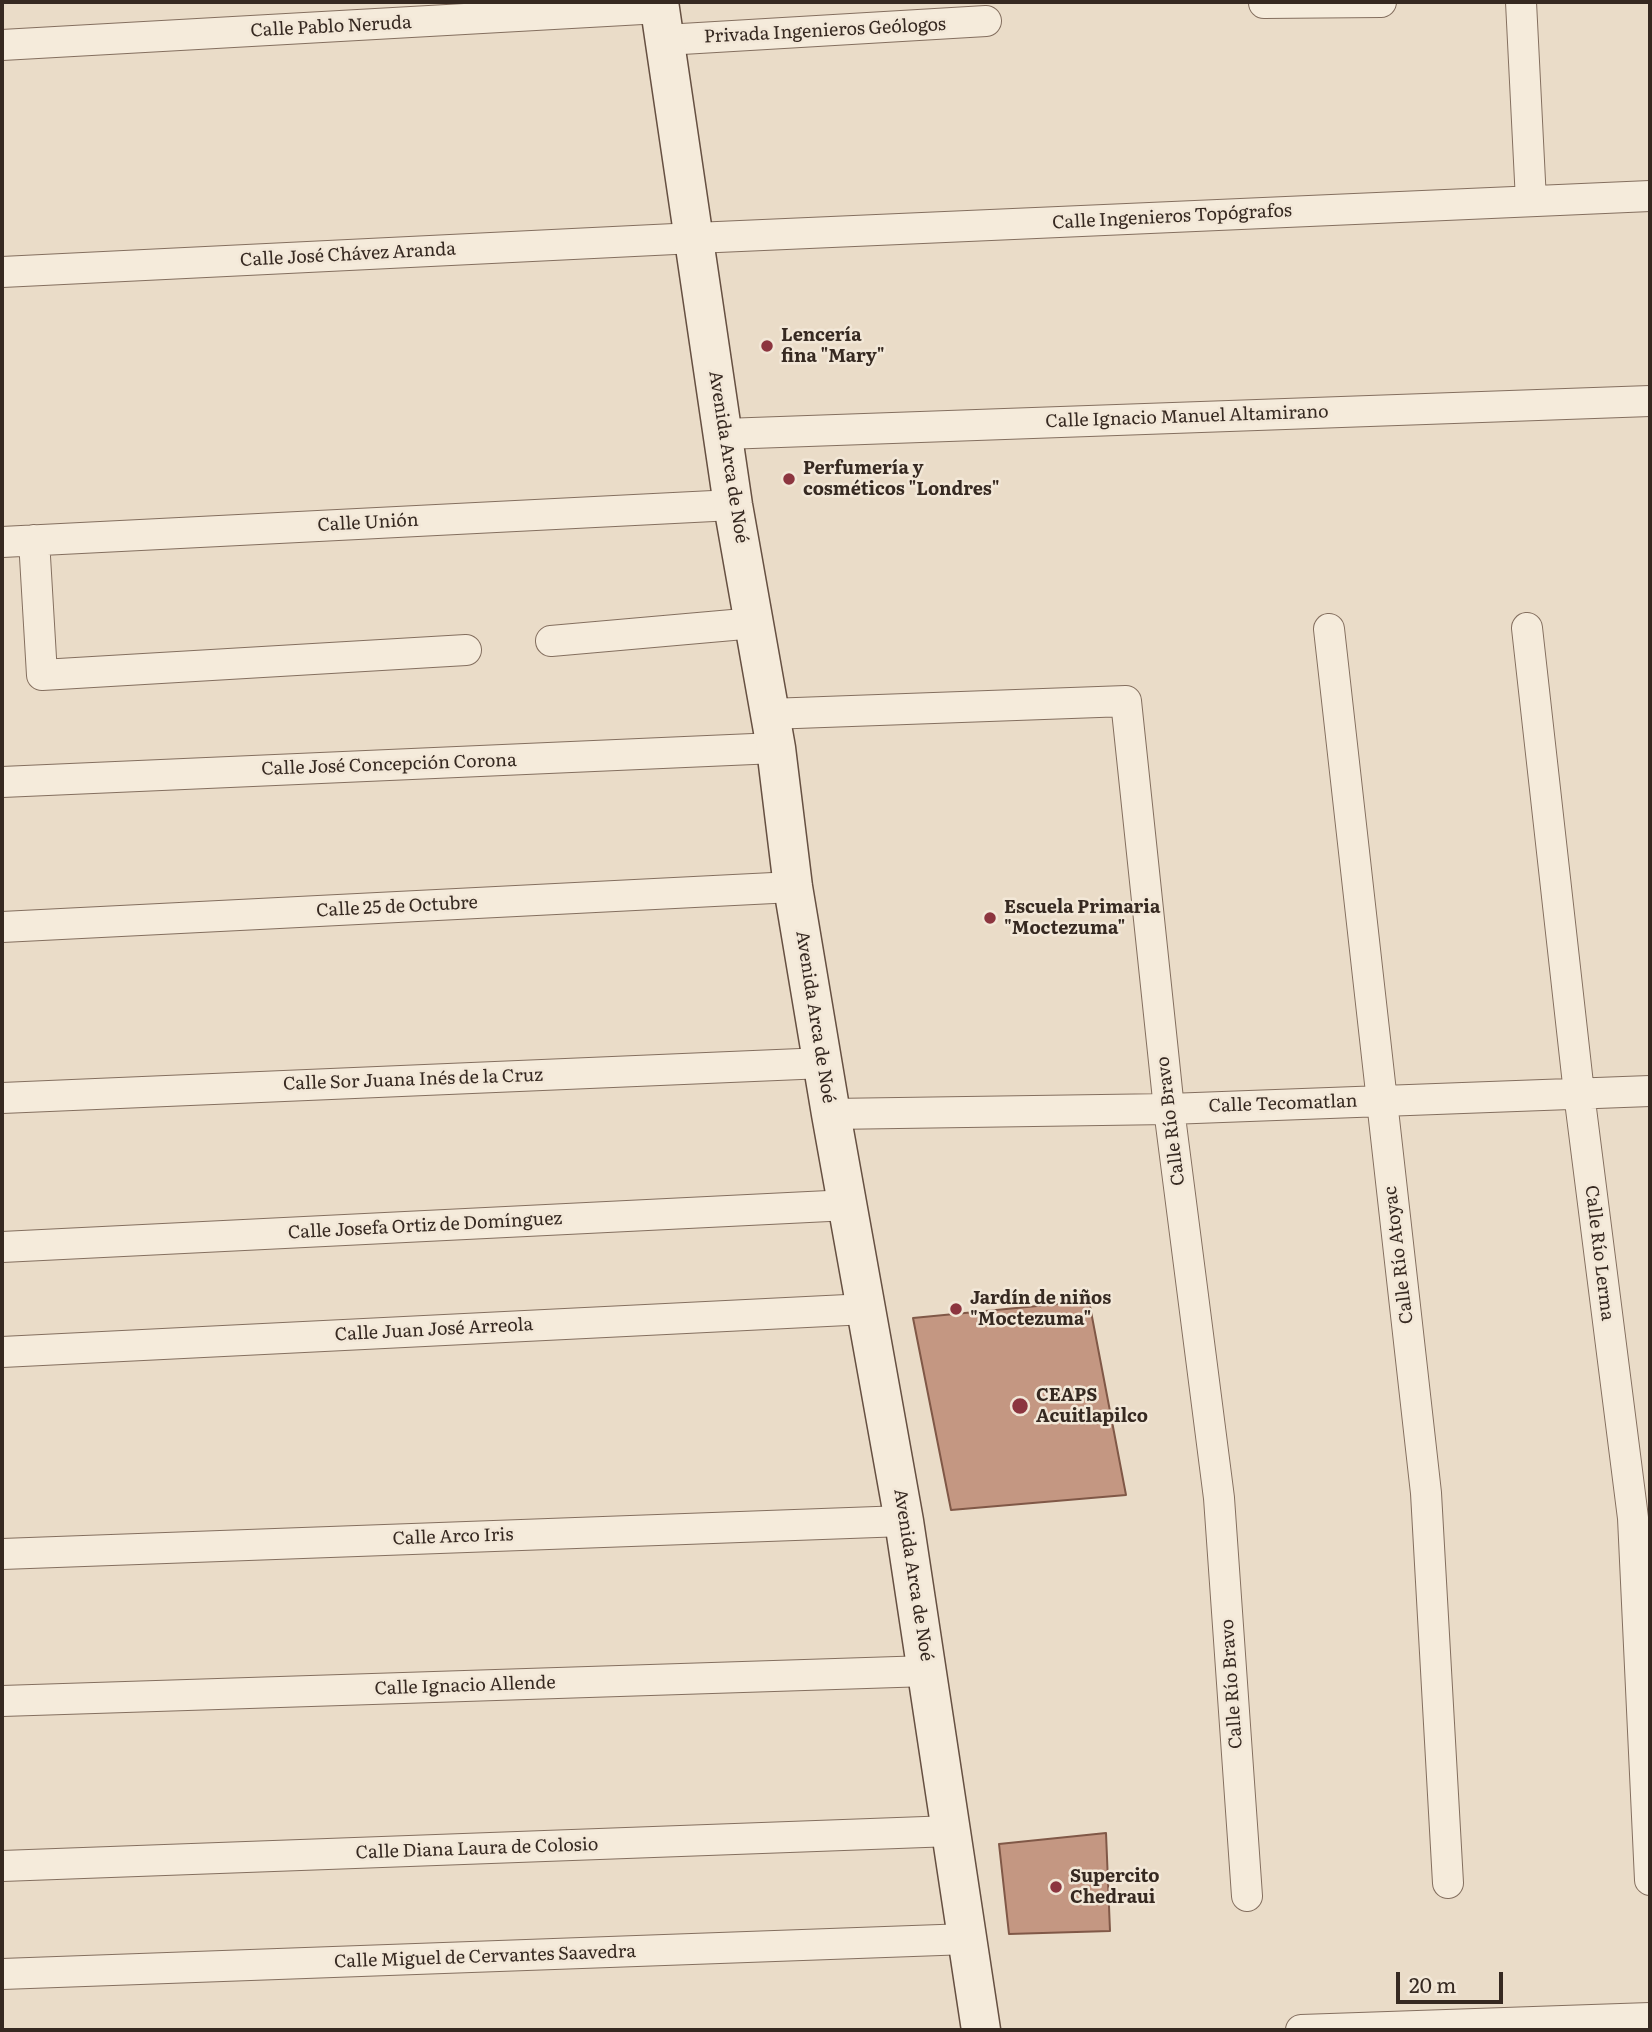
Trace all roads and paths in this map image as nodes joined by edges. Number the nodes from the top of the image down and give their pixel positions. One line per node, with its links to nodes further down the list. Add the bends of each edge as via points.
1 (1381, 2): 3 (street)
2 (1521, 2): 8 (street)
3 (1264, 3)
4 (661, 17): 5 (street, Privada Ingenieros Geólogos); 6 (street, Calle Pablo Neruda); 9 (main road, Avenida Arca de Noé)
5 (986, 21)
6 (2, 45)
7 (1650, 196): 8 (street, Calle Ingenieros Topógrafos)
8 (1531, 201): 9 (street, Calle Ingenieros Topógrafos)
9 (695, 238): 10 (street, Calle José Chávez Aranda); 12 (main road, Avenida Arca de Noé)
10 (2, 272)
11 (1650, 401): 12 (street, Calle Ignacio Manuel Altamirano)
12 (724, 434): 13 (main road, Avenida Arca de Noé)
13 (733, 505): 14 (street, Calle Unión); 16 (main road, Avenida Arca de Noé)
14 (34, 540): 15 (street, Calle Unión); 20 (street, via 42,675)
15 (2, 542)
16 (755, 623): 19 (street); 21 (main road, Avenida Arca de Noé)
17 (1527, 628): 27 (street, Calle Río Lerma)
18 (1329, 629): 29 (street, Calle Río Atoyac)
19 (551, 641)
20 (466, 650)
21 (773, 731): 22 (street, Calle José Concepción Corona); 23 (main road, Avenida Arca de Noé); 30 (street, Calle Río Bravo, via 1126,701)
22 (2, 782)
23 (793, 887): 24 (street, Calle 25 de Octubre); 25 (main road, Avenida Arca de Noé)
24 (2, 927)
25 (824, 1063): 28 (street, Calle Sor Juana Inés de la Cruz); 31 (main road, Avenida Arca de Noé)
26 (1650, 1091): 27 (street, Calle Tecomatlan)
27 (1579, 1093): 29 (street, Calle Tecomatlan); 42 (street, Calle Río Lerma, via 1633,1518)
28 (2, 1098)
29 (1381, 1100): 30 (street, Calle Tecomatlan); 43 (street, Calle Río Atoyac, via 1426,1493)
30 (1169, 1109): 31 (street, Calle Tecomatlan); 44 (street, Calle Río Bravo, via 1219,1498)
31 (831, 1114): 32 (main road, Avenida Arca de Noé)
32 (849, 1205): 33 (street, Calle Josefa Ortiz de Domínguez); 34 (main road, Avenida Arca de Noé)
33 (2, 1247)
34 (867, 1308): 35 (street, Calle Juan José Arreola); 36 (main road, Avenida Arca de Noé)
35 (2, 1352)
36 (904, 1521): 37 (street, Calle Arco Iris); 38 (main road, Avenida Arca de Noé)
37 (2, 1554)
38 (928, 1671): 39 (street, Calle Ignacio Allende); 40 (main road, Avenida Arca de Noé)
39 (2, 1701)
40 (952, 1831): 41 (street, Calle Diana Laura de Colosio); 45 (main road, Avenida Arca de Noé)
41 (2, 1866)
42 (1650, 1880)
43 (1448, 1883)
44 (1247, 1896)
45 (968, 1939): 46 (street, Calle Miguel de Cervantes Saavedra); 48 (main road, Avenida Arca de Noé)
46 (2, 1974)
47 (1650, 2018): 49 (street)
48 (981, 2030)
49 (1301, 2030)

